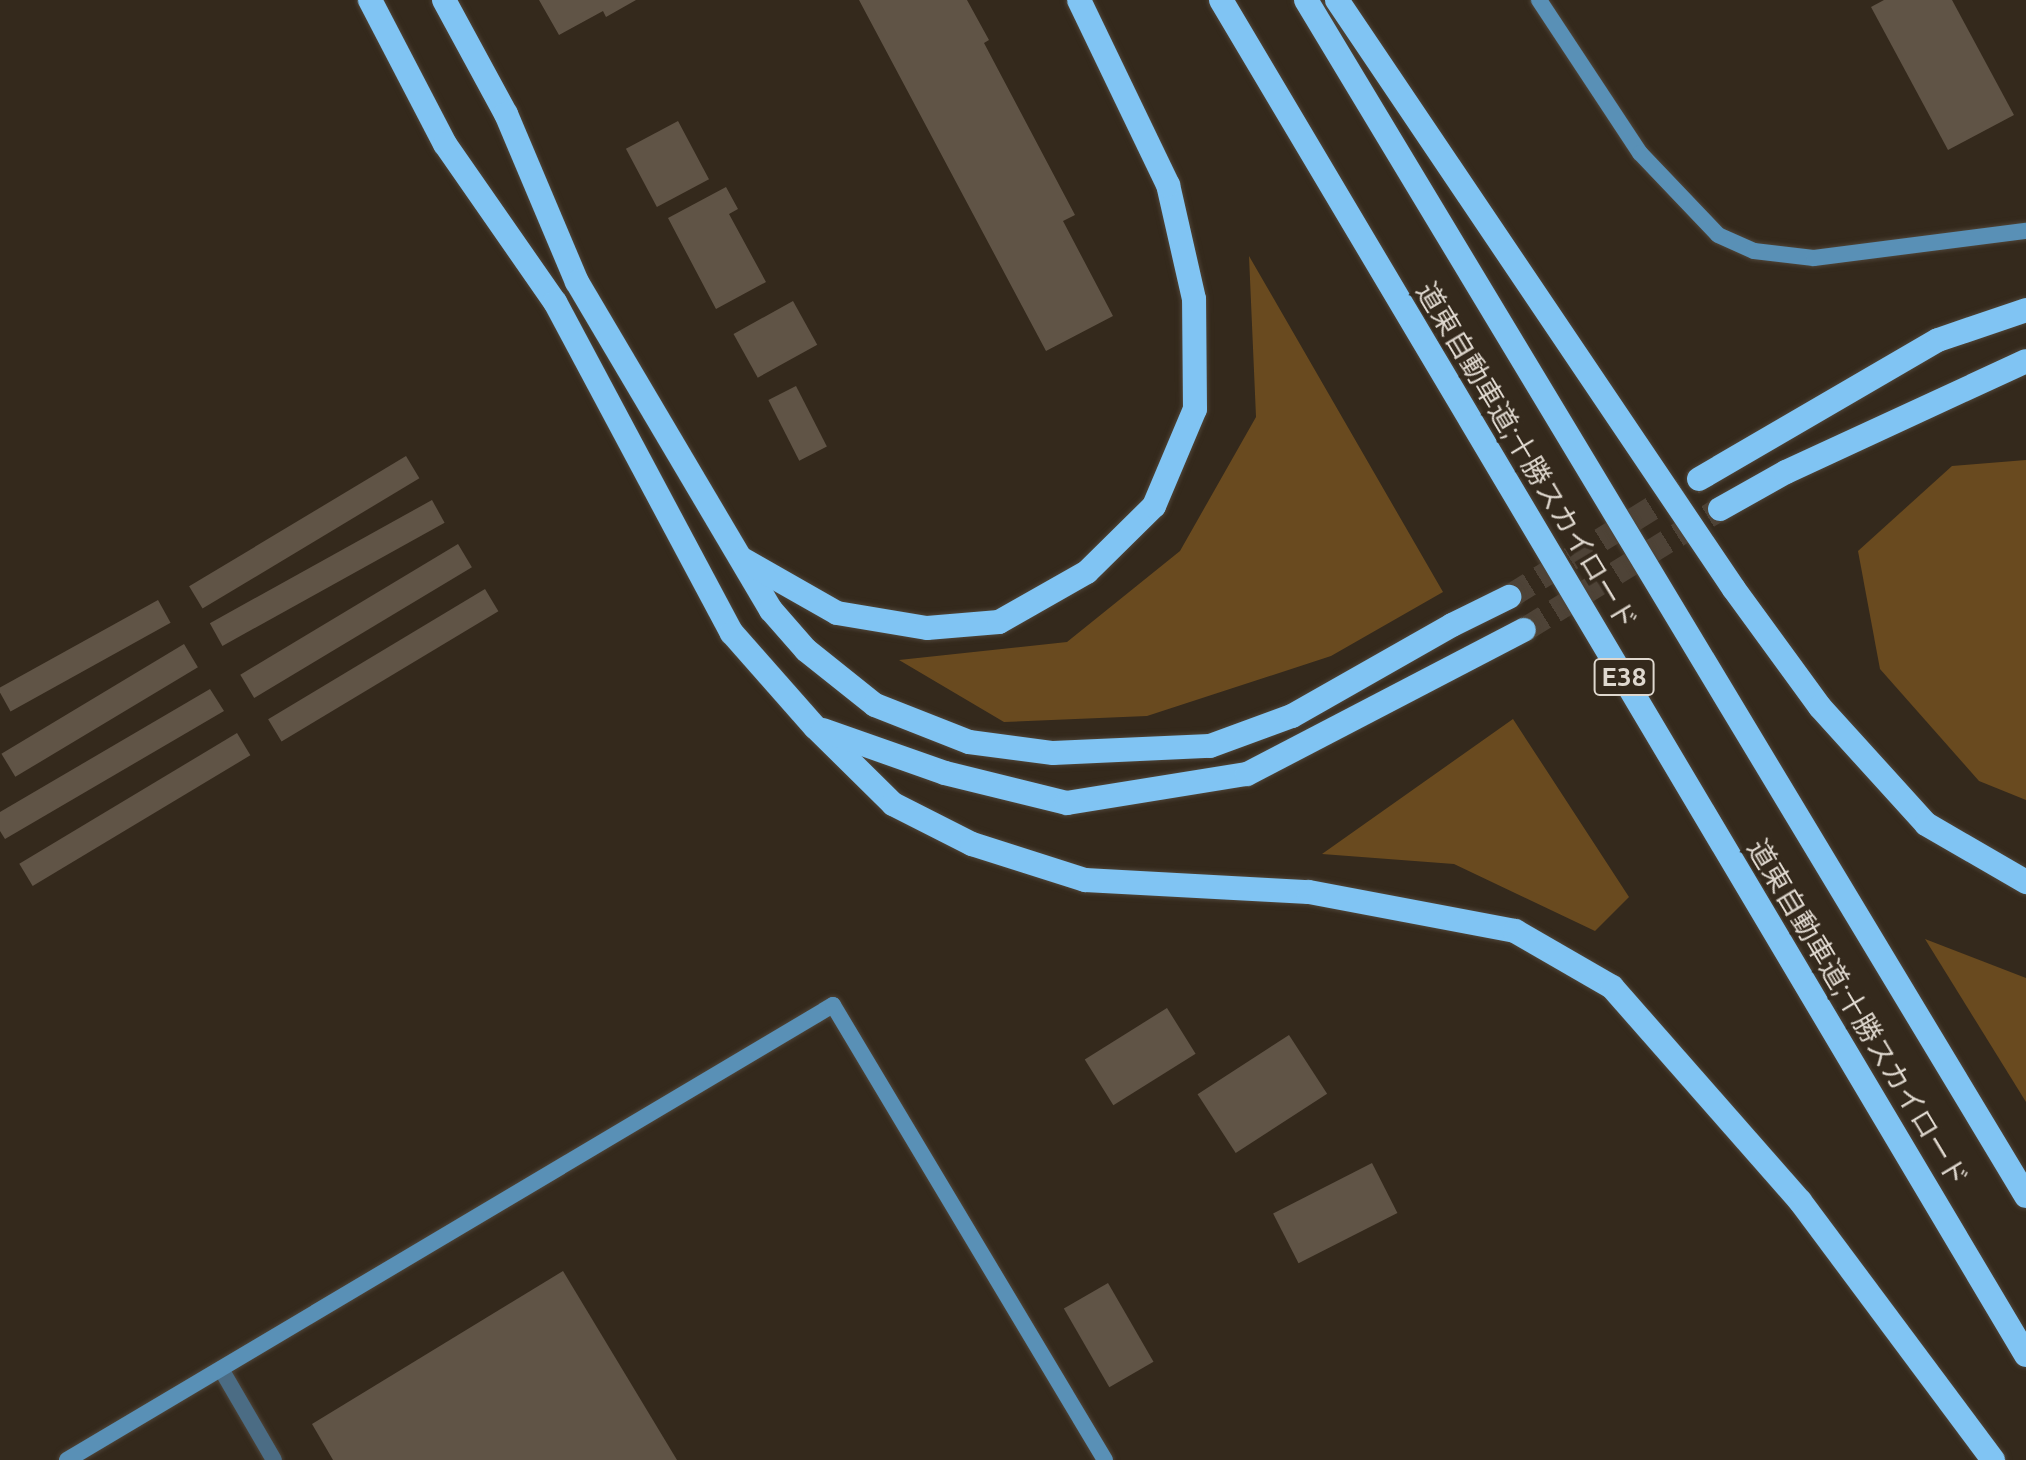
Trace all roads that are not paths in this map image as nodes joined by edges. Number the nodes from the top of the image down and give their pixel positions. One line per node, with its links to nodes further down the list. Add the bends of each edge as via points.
1 (370, 0): 16 (highway, via 445,144 555,302 732,633)
2 (444, 0): 13 (highway, via 506,114 577,282)
3 (1079, 0): 13 (highway, via 1168,185 1194,299 1195,409 1154,506 1087,572 999,622 927,628 837,613)
4 (1221, 0): 19 (highway, 道東自動車道;十勝スカイロード / E38)
5 (1306, 0): 18 (highway, 道東自動車道;十勝スカイロード / E38)
6 (1337, 0): 17 (highway, via 1734,589 1820,707 1926,824)
7 (1539, 0): 8 (street, via 1640,153 1718,235 1754,251 1814,258)
8 (2026, 231)
9 (2026, 310): 11 (highway, via 1938,340)
10 (2026, 361): 12 (highway, via 1786,472)
11 (1699, 479)
12 (1720, 509)
13 (740, 558): 14 (highway, via 771,610 806,650 875,705 969,742 1053,753 1210,746 1292,716)
14 (1509, 597)
15 (1524, 630): 16 (highway, via 1247,774 1067,803 945,773)
16 (815, 727): 24 (highway, via 893,804 972,844 1085,880 1309,892 1515,931 1612,987 1800,1201)
17 (2026, 882)
18 (2026, 1196)
19 (2026, 1355)
20 (221, 1369): 21 (street); 22 (lane); 23 (street, via 833,1005)
21 (67, 1460)
22 (274, 1460)
23 (1105, 1460)
24 (1993, 1460)

